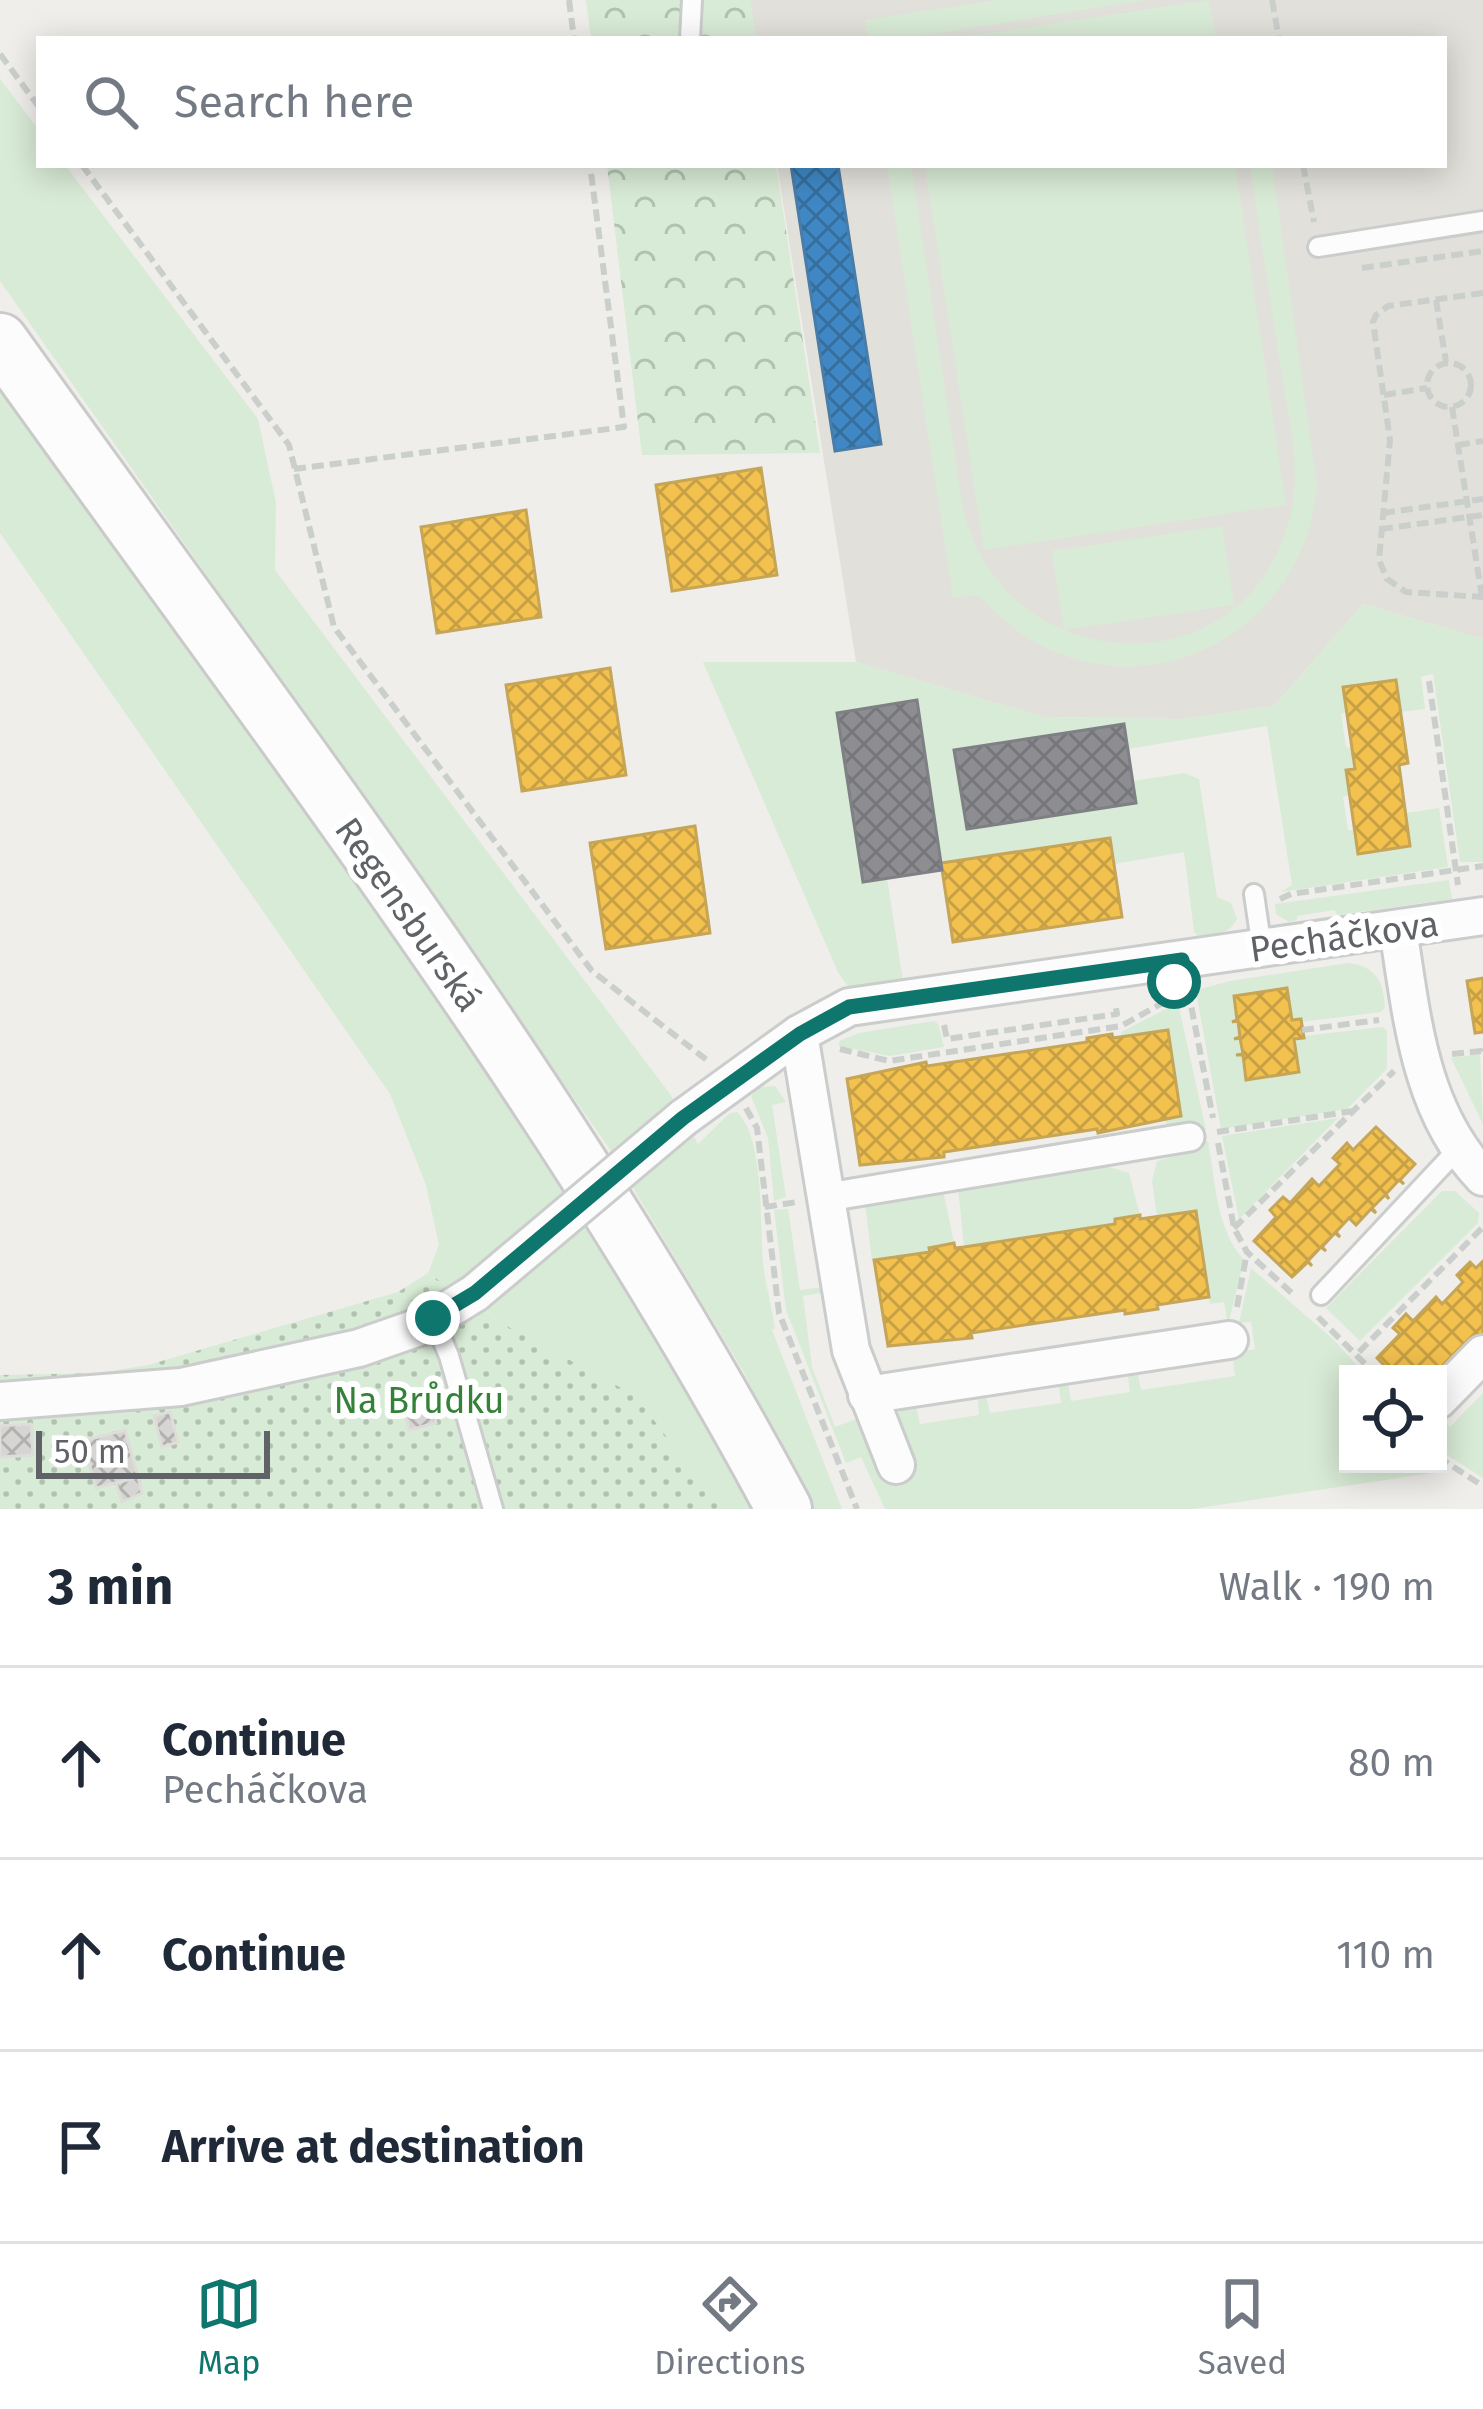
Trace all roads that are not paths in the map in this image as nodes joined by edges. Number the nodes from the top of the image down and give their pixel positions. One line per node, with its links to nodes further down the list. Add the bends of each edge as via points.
1 (692, 0): 2 (lane)
2 (690, 36)
3 (1483, 221): 4 (lane)
4 (1318, 247)
5 (0, 341): 24 (main road, Regensburská, via 568,1142)
6 (1255, 902): 9 (lane)
7 (1473, 917): 8 (street, Pecháčkova)
8 (1398, 929): 9 (street, Pecháčkova); 12 (street, via 1419,1060)
9 (1262, 949): 10 (street, Pecháčkova, via 1186,978 849,1007)
10 (815, 1038): 14 (street); 16 (street, bridge, via 730,1082 475,1293)
11 (1203, 1135): 14 (street)
12 (1457, 1150): 13 (street); 15 (lane)
13 (1483, 1177)
14 (827, 1197): 20 (street, via 851,1350)
15 (1321, 1295)
16 (433, 1318): 21 (street, via 359,1348 181,1388); 23 (lane)
17 (1229, 1340): 20 (street)
18 (1483, 1354): 19 (street)
19 (1447, 1391)
20 (867, 1395): 22 (street)
21 (0, 1401)
22 (896, 1465)
23 (493, 1509)
24 (784, 1509)

